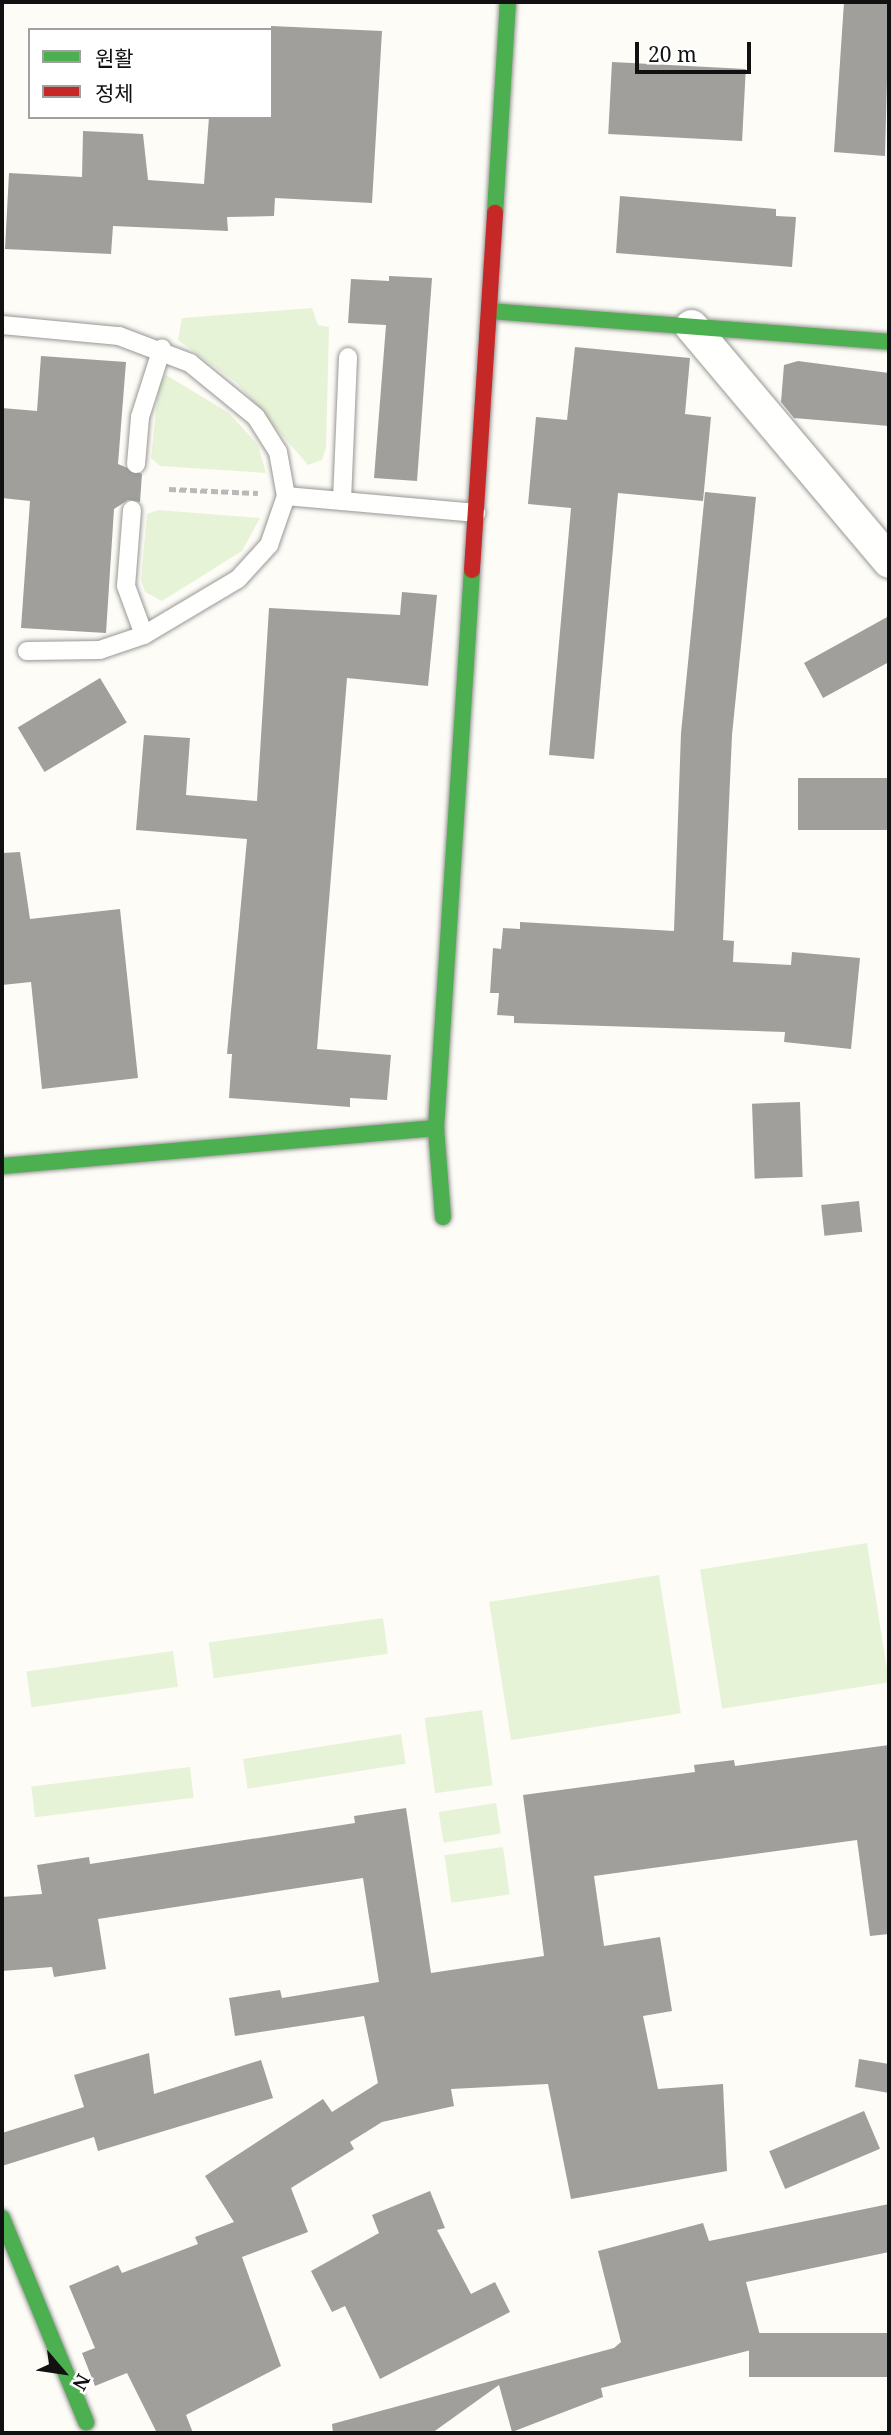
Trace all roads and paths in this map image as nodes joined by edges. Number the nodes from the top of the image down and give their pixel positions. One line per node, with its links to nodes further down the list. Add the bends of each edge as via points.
1 (508, 2): 2 (main road)
2 (489, 311): 4 (main road); 14 (main road)
3 (2, 325): 6 (lane, via 119,336)
4 (691, 327): 5 (main road); 15 (street)
5 (889, 342)
6 (162, 348): 8 (lane, via 140,417); 11 (lane, via 228,389 256,417 278,452)
7 (348, 357): 12 (lane)
8 (136, 464)
9 (169, 489): 10 (path)
10 (260, 493)
11 (286, 496): 12 (lane); 16 (lane, via 269,545 237,579)
12 (342, 501): 14 (lane)
13 (132, 510): 16 (lane, via 126,586)
14 (476, 513): 18 (main road)
15 (889, 561)
16 (144, 635): 17 (lane, via 100,650)
17 (27, 651)
18 (436, 1129): 19 (main road); 20 (main road)
19 (2, 1166)
20 (443, 1217)
21 (2, 2218): 22 (main road)
22 (86, 2422)

